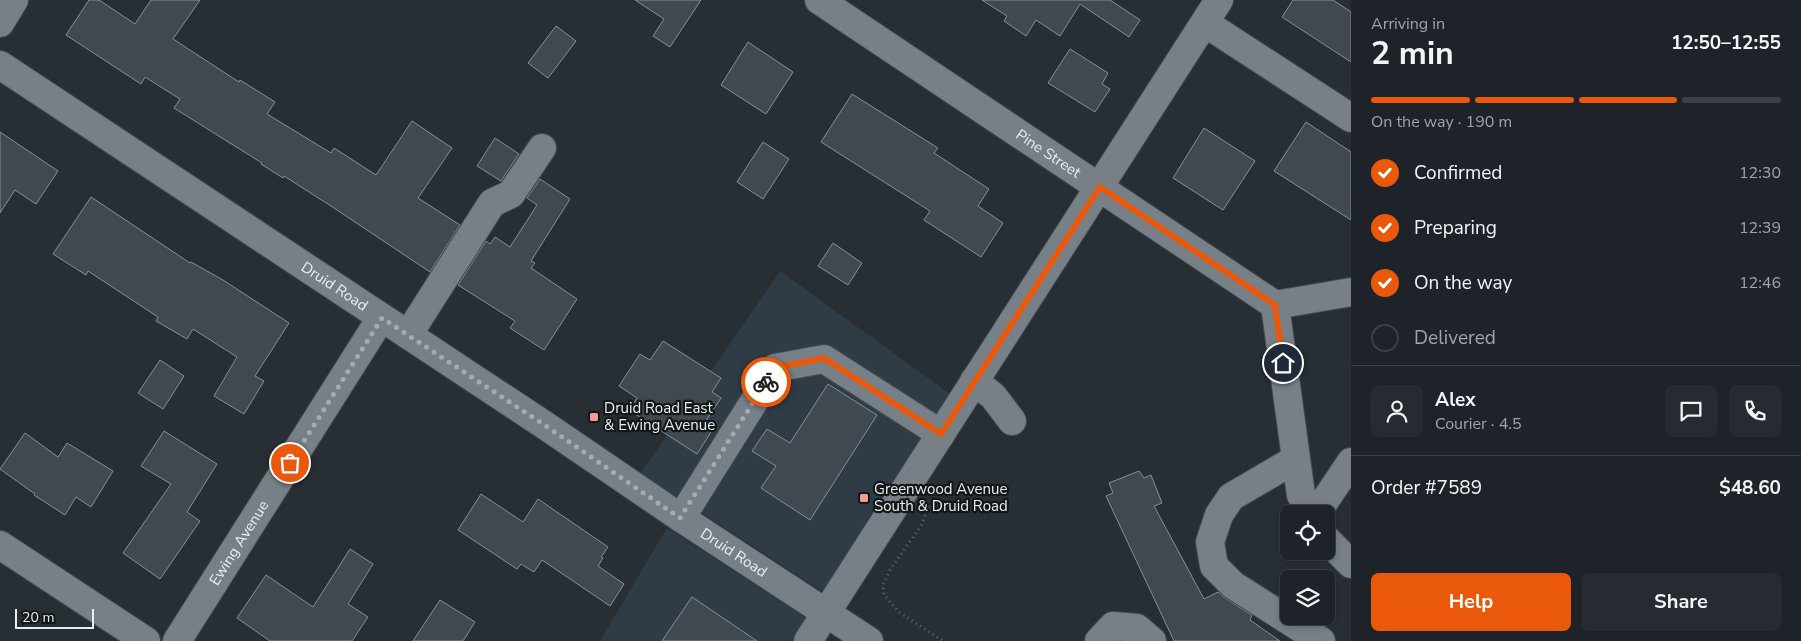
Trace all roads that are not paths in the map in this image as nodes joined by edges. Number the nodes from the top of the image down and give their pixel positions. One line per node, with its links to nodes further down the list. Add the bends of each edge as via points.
1 (14, 0): 4 (street)
2 (819, 0): 9 (street, Pine Street)
3 (1219, 0): 5 (street)
4 (0, 22)
5 (1205, 23): 7 (street); 9 (street)
6 (0, 65): 12 (street, Druid Road)
7 (1351, 118)
8 (542, 148): 13 (street, via 511,194 492,204)
9 (1100, 187): 11 (street, Pine Street); 14 (street)
10 (1351, 292): 11 (street)
11 (1275, 305): 17 (street)
12 (382, 318): 13 (street, Druid Road); 28 (street, Ewing Avenue)
13 (408, 335): 21 (street, Druid Road)
14 (974, 381): 15 (street, via 993,396); 16 (street)
15 (1012, 421)
16 (941, 434): 21 (street, via 824,358 775,368); 25 (street)
17 (1296, 459): 19 (street, via 1301,495); 32 (street, via 1231,497 1219,515 1210,542 1214,566 1233,585)
18 (1351, 462): 20 (street)
19 (1307, 505)
20 (1322, 505)
21 (680, 518): 25 (street, Druid Road)
22 (0, 545): 27 (street)
23 (1335, 548): 24 (street)
24 (1351, 564)
25 (826, 612): 29 (street); 30 (street, Druid Road)
26 (1106, 634): 31 (street, via 1137,628)
27 (146, 641)
28 (177, 641)
29 (808, 641)
30 (869, 641)
31 (1152, 641)
32 (1321, 641)

